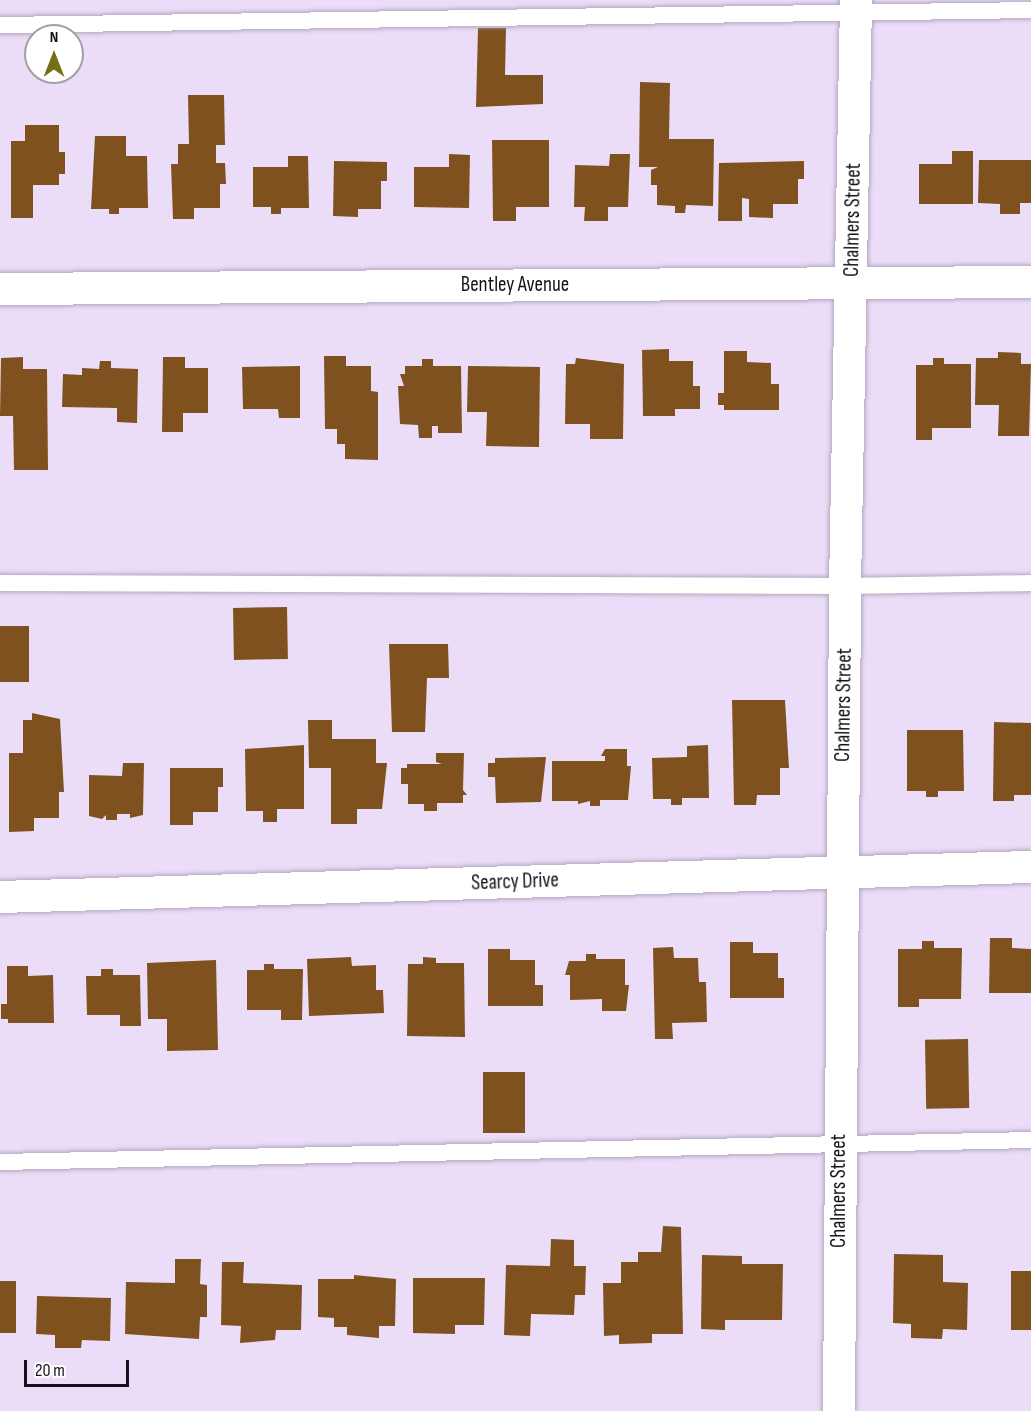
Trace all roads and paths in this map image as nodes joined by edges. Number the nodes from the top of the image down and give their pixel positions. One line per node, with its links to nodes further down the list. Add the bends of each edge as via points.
1 (856, 6): 2 (lane); 3 (lane); 5 (street, Chalmers Street)
2 (1031, 10)
3 (0, 25)
4 (1031, 282): 5 (street, Bentley Avenue)
5 (852, 283): 6 (street, Bentley Avenue); 9 (street, Chalmers Street)
6 (0, 289)
7 (1031, 582): 9 (lane)
8 (0, 583): 9 (lane)
9 (845, 586): 11 (street, Chalmers Street)
10 (1031, 867): 11 (street, Searcy Drive)
11 (842, 872): 12 (street, Searcy Drive); 14 (street, Chalmers Street)
12 (0, 897)
13 (1031, 1140): 14 (lane)
14 (839, 1143): 15 (lane); 16 (street, Chalmers Street)
15 (0, 1162)
16 (839, 1411)

